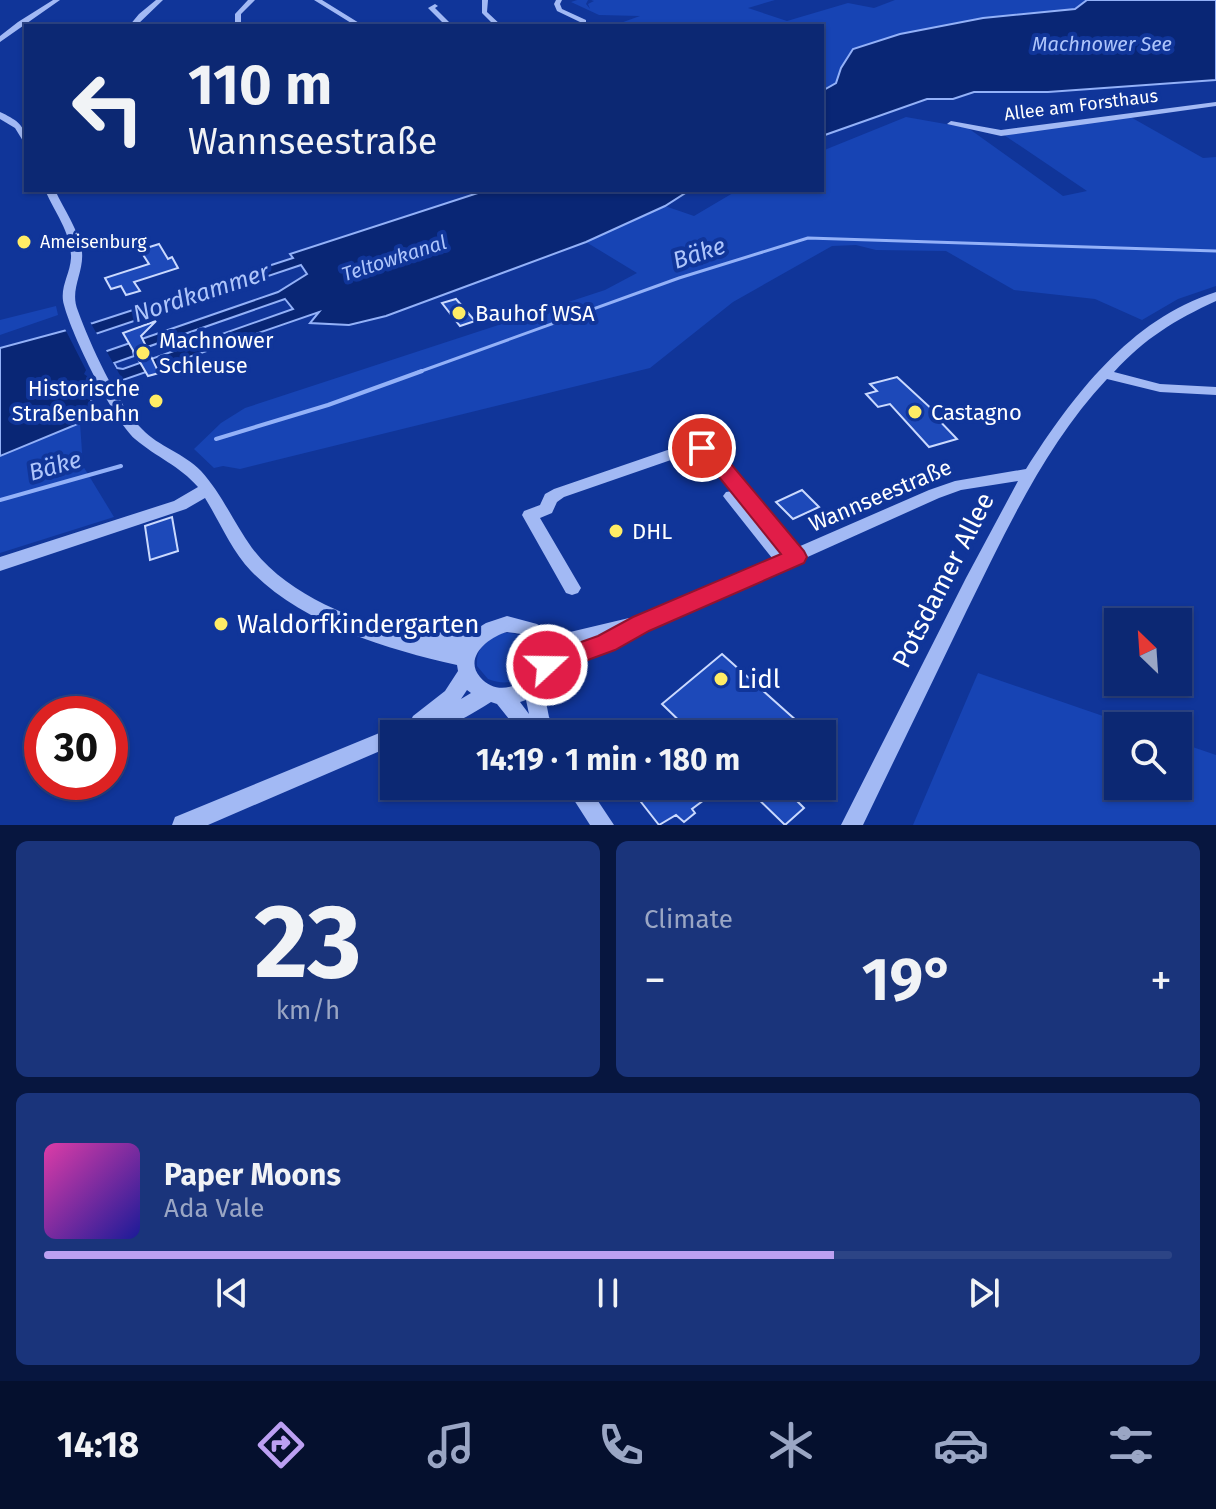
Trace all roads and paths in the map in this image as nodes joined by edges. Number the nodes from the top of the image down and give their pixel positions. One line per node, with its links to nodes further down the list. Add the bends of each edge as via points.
1 (57, 0): 14 (street)
2 (160, 0): 8 (street)
3 (252, 0): 9 (street, via 238,14)
4 (317, 0): 10 (street)
5 (485, 0): 12 (street, via 484,12)
6 (559, 0): 13 (street, via 559,10 584,21)
7 (435, 6): 11 (street, via 431,8)
8 (134, 24)
9 (238, 24)
10 (358, 24)
11 (448, 24)
12 (497, 24)
13 (581, 24)
14 (12, 29): 15 (street); 16 (street)
15 (0, 30)
16 (0, 40)
17 (1216, 104): 19 (street, Allee am Forsthaus, via 1001,133)
18 (0, 115): 20 (street)
19 (951, 124)
20 (24, 136)
21 (51, 192): 26 (street, via 76,251 67,293 75,321 138,434 186,465)
22 (1216, 296): 23 (street, Potsdamer Allee, via 1152,327)
23 (1106, 374): 24 (street, via 1160,388); 25 (street, Potsdamer Allee)
24 (1216, 391)
25 (1030, 474): 28 (street, Wannseestraße, via 934,494); 47 (street, Potsdamer Allee)
26 (207, 489): 29 (street, via 180,505); 33 (street, via 256,565 277,583 335,618)
27 (731, 496): 28 (street)
28 (791, 560): 30 (street, Wannseestraße, via 714,457 693,447 559,493 546,509 530,515); 31 (street, Wannseestraße)
29 (0, 564)
30 (572, 588)
31 (641, 624): 34 (street, Wannseestraße); 35 (street, Wannseestraße)
32 (476, 639): 33 (street); 34 (street, via 507,624 529,628); 36 (street)
33 (403, 641): 36 (street)
34 (544, 642): 35 (street)
35 (547, 665): 37 (street)
36 (466, 666): 38 (street, via 479,688); 39 (street, via 452,697)
37 (533, 686): 38 (street); 42 (street)
38 (496, 694): 40 (street); 41 (street)
39 (418, 720)
40 (438, 720)
41 (520, 720)
42 (541, 720)
43 (380, 741): 45 (street)
44 (585, 800): 46 (street)
45 (183, 825)
46 (603, 825)
47 (852, 825)

